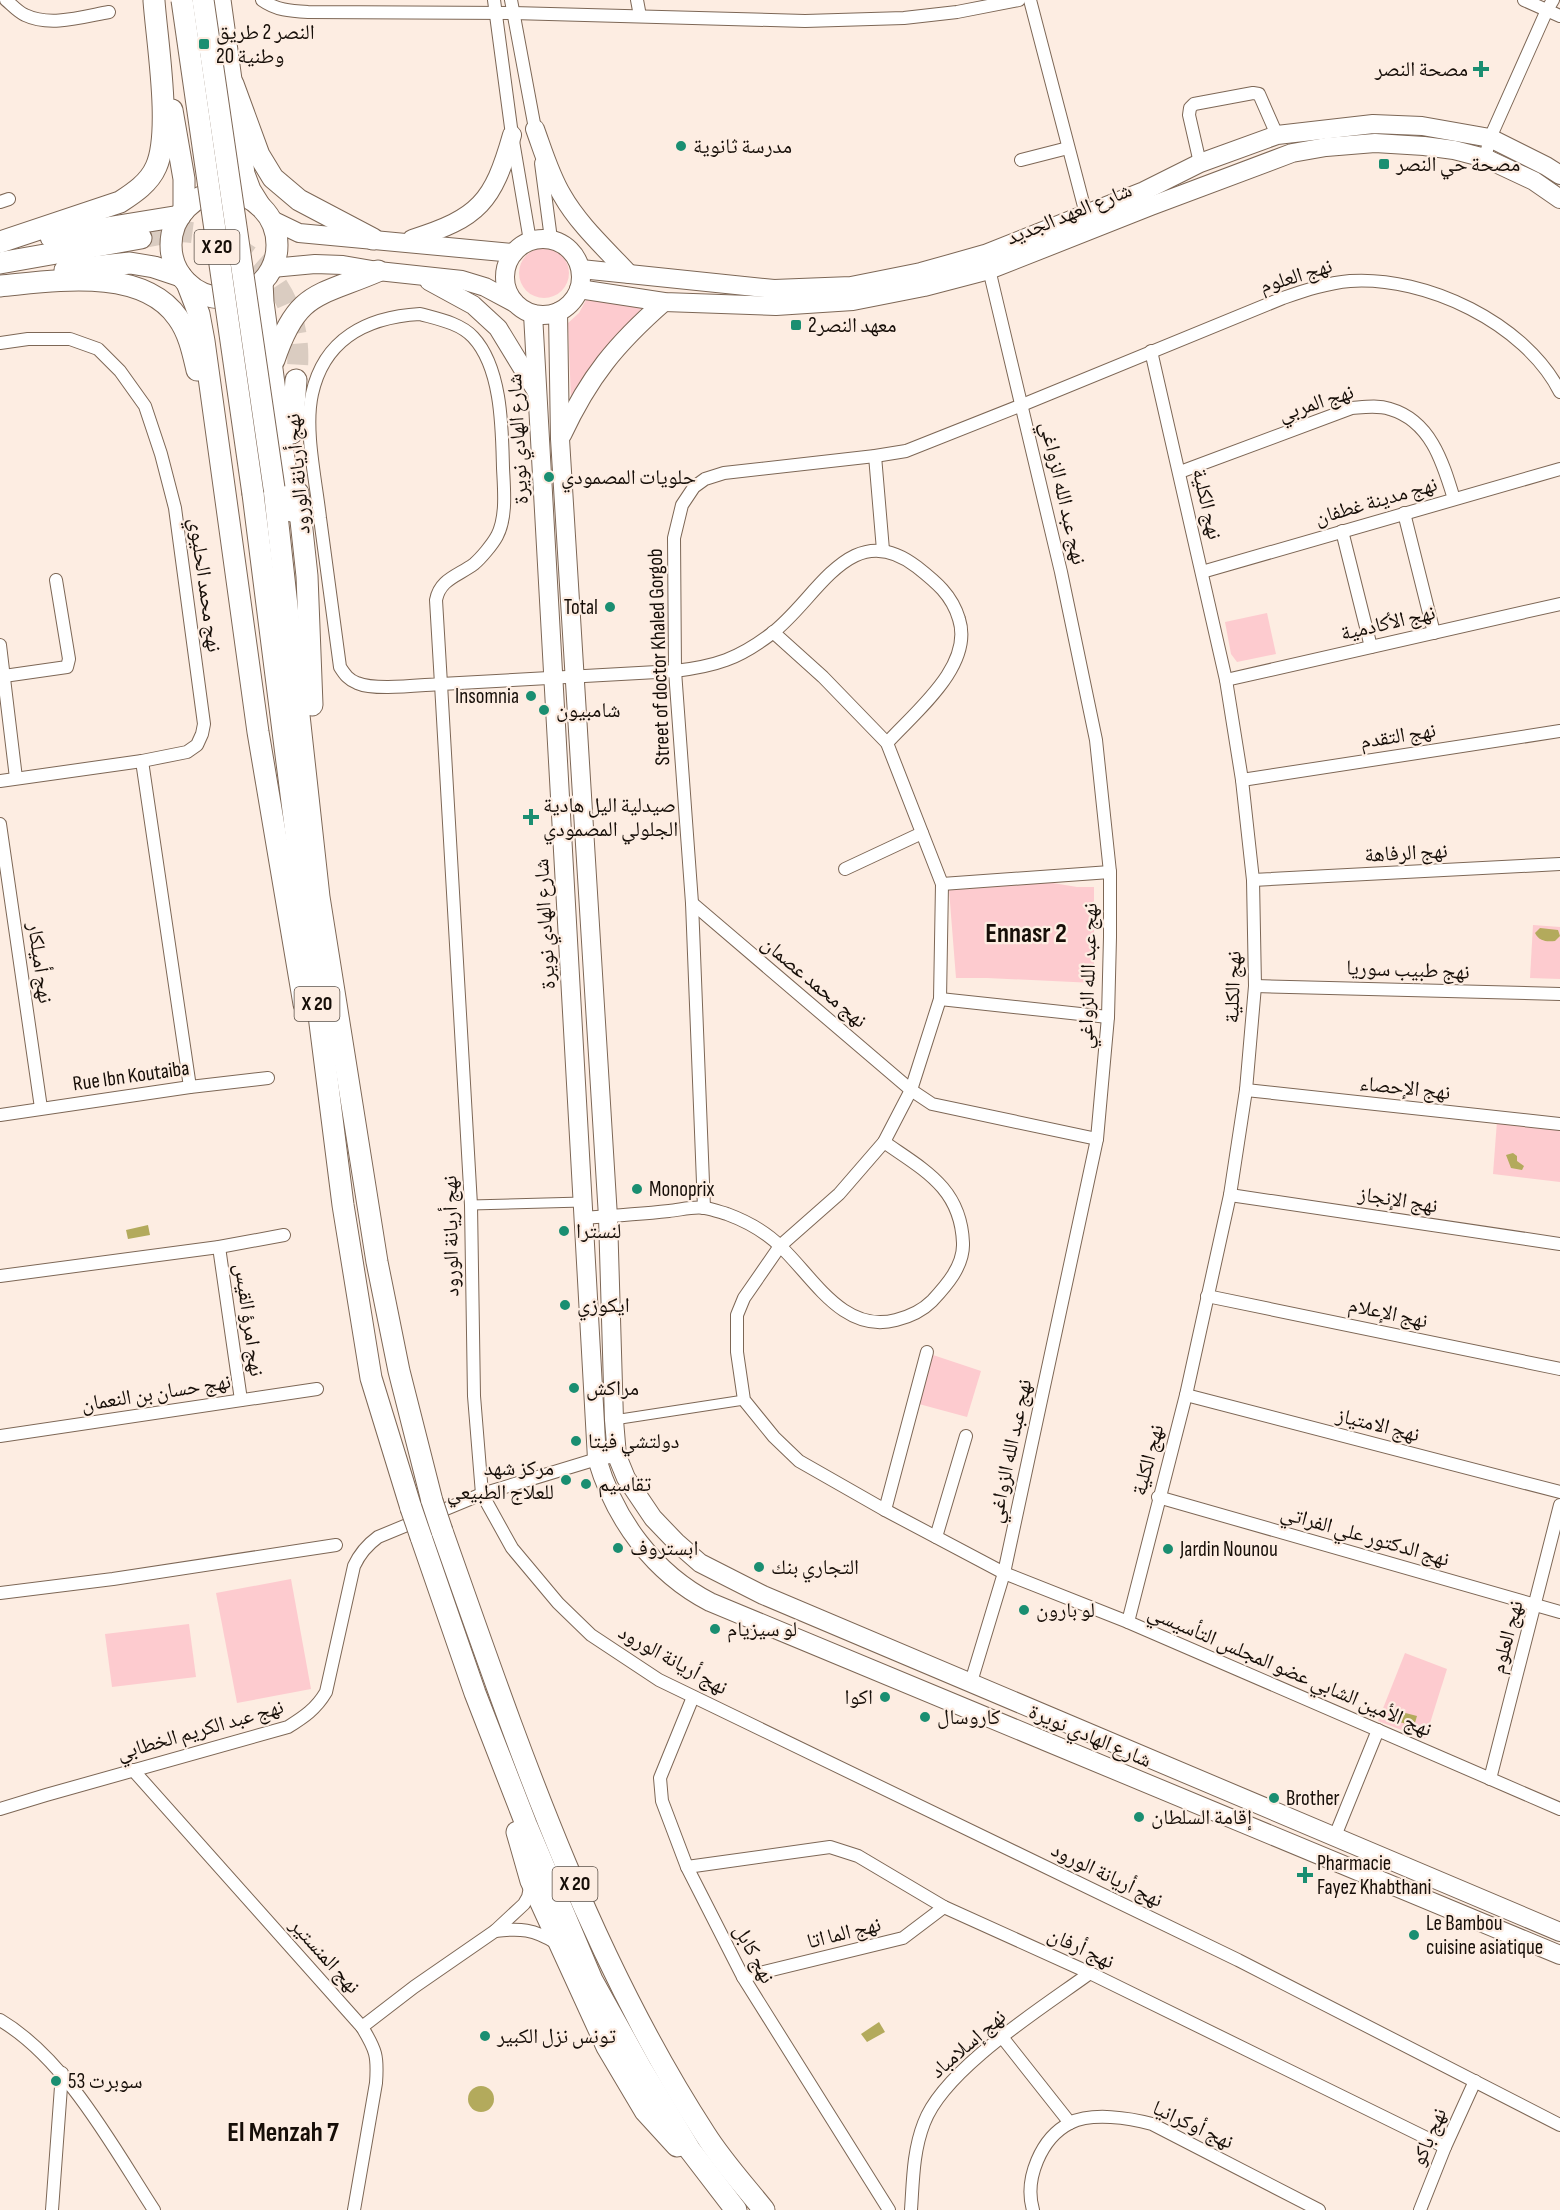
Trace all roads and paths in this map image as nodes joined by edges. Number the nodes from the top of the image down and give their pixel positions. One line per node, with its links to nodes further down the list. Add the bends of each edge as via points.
1 (6, 0): 15 (street, via 23,15 41,21)
2 (182, 0): 113 (highway, X 20, bridge, via 253,494)
3 (203, 0): 102 (highway, X 20, bridge, via 274,488 319,897)
4 (220, 0): 18 (highway)
5 (262, 0): 13 (street, via 284,10 308,12)
6 (637, 0): 16 (street)
7 (1019, 0): 11 (street)
8 (1030, 0): 23 (street)
9 (1524, 0): 12 (street)
10 (154, 1): 29 (highway, via 184,179); 37 (highway, via 163,124 156,167 147,181 120,202)
11 (998, 2): 16 (street, via 904,18 805,21)
12 (1550, 5): 17 (street); 22 (street)
13 (495, 6): 14 (street); 20 (street)
14 (512, 6): 16 (street); 19 (street)
15 (109, 12)
16 (640, 16)
17 (1560, 16)
18 (233, 84): 30 (highway, via 244,174); 33 (highway, via 247,128 273,178 299,200)
19 (535, 129): 34 (street); 44 (main road, via 562,195)
20 (512, 135): 35 (street); 36 (main road, via 495,186 479,206 462,220)
21 (1277, 135): 22 (main road, شارع العهد الجديد, via 1372,124 1422,126); 26 (main road, شارع العهد الجديد); 26 (street, via 1259,94 1194,104 1189,115)
22 (1490, 138): 24 (street); 27 (main road, شارع العهد الجديد)
23 (1068, 147): 25 (street); 31 (street)
24 (1485, 158): 28 (main road, شارع العهد الجديد, via 1534,181); 39 (main road, شارع العهد الجديد, via 1424,146 1376,143 1292,153)
25 (1021, 160)
26 (1200, 163): 31 (main road, شارع العهد الجديد)
27 (1560, 175)
28 (1560, 199)
29 (182, 213): 30 (highway, via 197,200 230,193 246,197); 37 (highway); 46 (highway, via 171,246)
30 (265, 213): 33 (main road, via 299,233); 45 (highway, via 276,235 277,252)
31 (1086, 214): 39 (main road, شارع العهد الجديد)
32 (141, 238): 40 (highway)
33 (372, 239): 36 (main road)
34 (551, 239): 35 (main road); 41 (main road, via 570,250)
35 (530, 241): 38 (main road)
36 (404, 242): 38 (main road)
37 (0, 243)
38 (513, 253): 50 (main road, via 505,278 507,292)
39 (987, 262): 44 (main road, شارع العهد الجديد, via 850,286 774,289); 49 (main road, شارع العهد الجديد, via 924,287 853,301 776,306); 59 (street, نهج عبد الله الزواغي)
40 (0, 263)
41 (580, 269): 44 (main road, شارع العهد الجديد); 48 (main road)
42 (378, 271): 43 (main road); 45 (main road, via 333,264); 55 (highway, via 311,298 293,315)
43 (414, 274): 50 (main road, via 462,280); 58 (main road, via 473,305 498,328)
44 (629, 274)
45 (267, 275): 46 (highway, via 249,292 233,298 200,293); 55 (highway)
46 (184, 279): 47 (highway, via 130,263 72,268); 66 (highway, via 199,314 204,341)
47 (0, 286): 66 (highway, via 70,280 115,283 140,288 169,308 178,318 193,352)
48 (579, 289): 49 (main road, شارع العهد الجديد); 51 (main road, via 571,303)
49 (664, 302): 60 (main road, via 609,356 578,400)
50 (515, 303): 52 (main road)
51 (558, 312): 52 (main road); 60 (main road, شارع الهادي نويرة)
52 (533, 314): 58 (main road, شارع الهادي نويرة)
53 (0, 343): 86 (street, نهج محمد الحليوي, via 70,339 98,349 145,406 175,508 204,724 197,745 187,752)
54 (1151, 351): 57 (street, نهج العلوم, via 1326,284 1392,282 1426,289 1465,306 1508,333 1531,351); 59 (street, نهج العلوم); 63 (street, نهج الكلية)
55 (272, 363): 83 (highway)
56 (296, 380): 83 (highway, via 291,422 307,576)
57 (1560, 392)
58 (538, 393): 80 (main road, شارع الهادي نويرة)
59 (1022, 405): 61 (street, Street of doctor Khaled Gorgob, via 906,451); 94 (street, نهج عبد الله الزواغي, via 1096,740)
60 (560, 440): 79 (main road, شارع الهادي نويرة)
61 (875, 456): 68 (street); 77 (street, Street of doctor Khaled Gorgob, via 724,472 694,487 682,505 674,538)
62 (1560, 469): 64 (street, نهج مدينة غطفان)
63 (1180, 472): 64 (street, نهج المربي, via 1352,408 1373,407 1390,409 1430,437 1442,459); 69 (street, نهج الكلية)
64 (1454, 499): 65 (street, نهج مدينة غطفان)
65 (1404, 513): 67 (street, نهج مدينة غطفان); 73 (street)
66 (230, 530): 113 (highway, via 302,996)
67 (1342, 531): 69 (street, نهج مدينة غطفان); 75 (street)
68 (883, 550): 72 (street, via 864,551 843,560); 85 (street, via 906,558 950,595 960,620 961,640 956,661 944,682)
69 (1202, 572): 81 (street, نهج الكلية)
70 (56, 580): 78 (street, via 67,667)
71 (1560, 604): 73 (street, نهج الأكادمية)
72 (773, 632): 77 (street, نهج أريانة الورود, via 738,657 706,668); 85 (street)
73 (1434, 633): 75 (street, نهج الأكادمية)
74 (0, 645): 76 (street)
75 (1371, 647): 81 (street, نهج الأكادمية)
76 (0, 650): 78 (street)
77 (675, 671): 79 (street, نهج أريانة الورود); 97 (street, Street of doctor Khaled Gorgob)
78 (4, 676): 87 (street)
79 (574, 677): 80 (street, نهج أريانة الورود); 117 (main road, شارع الهادي نويرة)
80 (555, 678): 82 (street, نهج أريانة الورود); 116 (main road, شارع الهادي نويرة)
81 (1226, 680): 88 (street, نهج الكلية)
82 (441, 684): 82 (street, نهج أريانة الورود, via 438,590 474,564 497,536 504,492 502,418 493,376 472,335 441,319 420,314 397,315 372,322 347,336 331,352 312,395 310,437 340,667 346,677 358,684); 114 (street, نهج أريانة الورود)
83 (312, 705): 102 (highway)
84 (1560, 731): 88 (street, نهج التقدم)
85 (887, 743): 91 (street)
86 (142, 761): 87 (street, نهج محمد الحليوي); 104 (street)
87 (16, 778): 89 (street, نهج محمد الحليوي)
88 (1242, 780): 95 (street, نهج الكلية)
89 (0, 781)
90 (0, 824): 107 (street, نهج أميلكار)
91 (922, 833): 93 (street); 96 (street)
92 (1560, 864): 95 (street, نهج الرفاهة)
93 (845, 869)
94 (1110, 873): 96 (street); 101 (street, نهج عبد الله الزواغي)
95 (1253, 880): 98 (street, نهج الكلية)
96 (942, 884): 100 (street)
97 (692, 903): 105 (street, نهج محمد عصمان); 115 (street, Street of doctor Khaled Gorgob)
98 (1255, 986): 99 (street, نهج طبيب سوريا); 106 (street, نهج الكلية)
99 (1560, 994)
100 (940, 999): 101 (street); 105 (street)
101 (1108, 1017): 110 (street, نهج عبد الله الزواغي)
102 (345, 1064): 178 (highway, X 20, bridge, via 399,1371 432,1501 497,1685 613,1973 706,2136)
103 (268, 1078): 104 (street, Rue Ibn Koutaiba)
104 (190, 1087): 107 (street, Rue Ibn Koutaiba)
105 (911, 1090): 110 (street, نهج محمد عصمان, via 932,1104); 111 (street)
106 (1246, 1090): 109 (street, نهج الإحصاء); 112 (street, نهج الكلية)
107 (41, 1108): 108 (street, Rue Ibn Koutaiba)
108 (0, 1115)
109 (1560, 1124)
110 (1097, 1139): 142 (street, نهج عبد الله الزواغي)
111 (884, 1142): 120 (street, via 839,1194); 120 (street, via 937,1179 952,1199 961,1222 963,1246 956,1269 928,1305 885,1323 860,1320 837,1307)
112 (1230, 1195): 119 (street, نهج الإنجاز); 123 (street, نهج الكلية)
113 (343, 1205): 149 (highway, X 20, bridge, via 371,1378)
114 (471, 1205): 116 (street); 136 (street, نهج أريانة الورود, via 474,1396)
115 (704, 1208): 117 (street); 120 (street, via 758,1229)
116 (583, 1210): 117 (street); 134 (main road, شارع الهادي نويرة)
117 (608, 1216): 130 (main road, شارع الهادي نويرة)
118 (284, 1235): 121 (street)
119 (1560, 1244)
120 (780, 1246): 129 (street, via 744,1298 737,1315 737,1352)
121 (219, 1247): 122 (street); 128 (street, نهج امرؤ القيس)
122 (0, 1276)
123 (1207, 1296): 125 (street, نهج الإعلام); 127 (street, نهج الكلية)
124 (927, 1352): 139 (street)
125 (1560, 1369)
126 (317, 1389): 128 (street, نهج حسان بن النعمان)
127 (1186, 1395): 135 (street, نهج الامتياز); 137 (street, نهج الكلية)
128 (241, 1400): 131 (street, نهج حسان بن النعمان)
129 (744, 1400): 130 (street); 139 (street, نهج الأمين الشابي عضو المجلس التأسيسي, via 799,1461)
130 (614, 1419): 133 (main road, شارع الهادي نويرة)
131 (0, 1436)
132 (966, 1436): 140 (street)
133 (617, 1456): 134 (street); 148 (main road, شارع الهادي نويرة, via 652,1518 700,1563 763,1595)
134 (597, 1459): 136 (street, نهج عبد الكريم الخطابي); 163 (main road, شارع الهادي نويرة, via 604,1482 630,1531 671,1578 690,1592)
135 (1560, 1492)
136 (482, 1494): 150 (street, نهج أريانة الورود, via 512,1548 591,1635 631,1663); 152 (street, نهج عبد الكريم الخطابي, via 378,1537 359,1554 326,1692 310,1713 288,1727)
137 (1158, 1497): 145 (street, نهج الدكتور علي الفراتي); 147 (street, نهج الكلية)
138 (1560, 1505): 145 (street, نهج العلوم)
139 (885, 1510): 140 (street, نهج الأمين الشابي عضو المجلس التأسيسي)
140 (936, 1537): 142 (street, نهج الأمين الشابي عضو المجلس التأسيسي)
141 (336, 1545): 144 (street, via 113,1580)
142 (1004, 1573): 147 (street, نهج الأمين الشابي عضو المجلس التأسيسي); 148 (street, نهج عبد الله الزواغي)
143 (0, 1586): 144 (street)
144 (0, 1593)
145 (1536, 1605): 146 (street, نهج الدكتور علي الفراتي); 153 (street, نهج العلوم)
146 (1560, 1612)
147 (1128, 1622): 151 (street, نهج الأمين الشابي عضو المجلس التأسيسي)
148 (971, 1682): 156 (main road, شارع الهادي نويرة)
149 (475, 1693): 158 (highway); 177 (highway, X 20, via 592,1980 690,2150)
150 (693, 1697): 157 (street, نهج كابل, via 660,1778 662,1801); 170 (street, نهج أريانة الورود, via 1238,1960)
151 (1378, 1730): 153 (street, نهج الأمين الشابي عضو المجلس التأسيسي); 156 (street)
152 (133, 1770): 154 (street, نهج عبد الكريم الخطابي); 167 (street, نهج المنستير)
153 (1490, 1779): 155 (street, نهج الأمين الشابي عضو المجلس التأسيسي)
154 (0, 1809)
155 (1560, 1809)
156 (1335, 1836): 161 (main road, شارع الهادي نويرة)
157 (687, 1867): 159 (street, نهج أرفان, via 830,1847 858,1856); 165 (street, نهج كابل)
158 (531, 1881): 160 (street, via 524,1904); 162 (highway)
159 (944, 1907): 164 (street, نهج أرفان); 165 (street, نهج الما اتا, via 903,1938)
160 (495, 1931): 162 (street, via 518,1928); 167 (street)
161 (1560, 1932)
162 (560, 1945): 177 (highway, via 607,2047 645,2110)
163 (1560, 1955)
164 (1090, 1973): 168 (street, نهج إسلامباد); 173 (street, نهج أرفان)
165 (743, 1977): 179 (street, نهج كابل)
166 (0, 2020): 169 (street, via 34,2044)
167 (362, 2026): 176 (street, نهج المنستير, via 375,2048 377,2063)
168 (1002, 2037): 171 (street); 180 (street, نهج إسلامباد, via 946,2087 933,2104 916,2148)
169 (62, 2073): 174 (street); 175 (street)
170 (1475, 2081): 172 (street, نهج أريانة الورود); 173 (street, نهج باكو)
171 (1070, 2123): 181 (street, via 1050,2140 1036,2163 1029,2198); 182 (street, نهج أوكرانيا, via 1105,2117 1152,2124)
172 (1560, 2125)
173 (1445, 2147): 183 (street, نهج باكو)
174 (52, 2210)
175 (154, 2210)
176 (354, 2210)
177 (735, 2210)
178 (764, 2210)
179 (889, 2210)
180 (910, 2210)
181 (1033, 2210)
182 (1319, 2210)
183 (1420, 2210)

